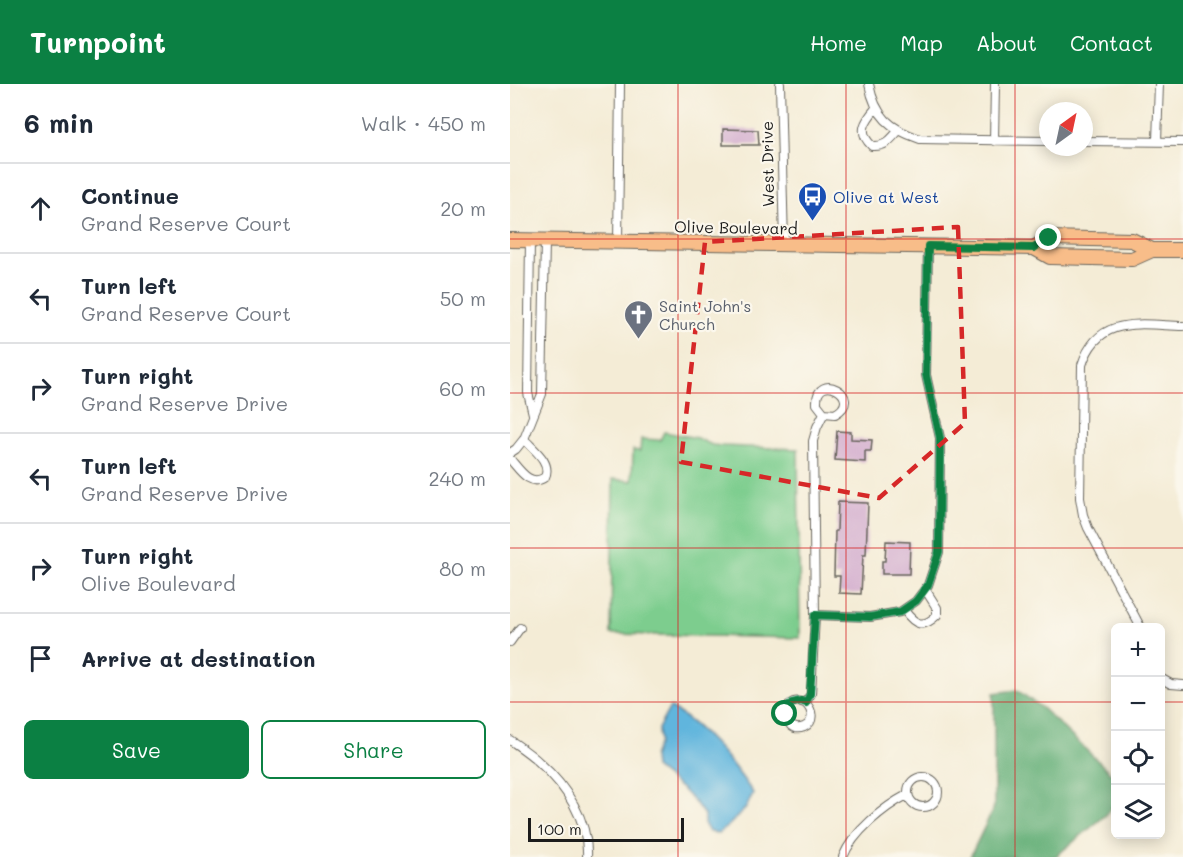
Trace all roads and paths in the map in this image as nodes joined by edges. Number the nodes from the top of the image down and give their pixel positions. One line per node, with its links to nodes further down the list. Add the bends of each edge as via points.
1 (620, 84): 16 (street)
2 (780, 84): 17 (street, West Drive)
3 (869, 84): 6 (street)
4 (995, 84): 8 (street)
5 (1159, 84): 11 (street)
6 (876, 108): 7 (street); 7 (street, via 863,129 872,146 888,142)
7 (899, 130): 8 (street, via 920,139)
8 (994, 141): 9 (street)
9 (1039, 141)
10 (1093, 141): 11 (street)
11 (1157, 141): 12 (street)
12 (1183, 142)
13 (510, 240): 14 (main road, Olive Boulevard)
14 (530, 240): 15 (main road, Olive Boulevard); 22 (street, via 528,393)
15 (545, 241): 16 (main road, Olive Boulevard); 22 (street, via 542,394)
16 (618, 242): 17 (main road, Olive Boulevard)
17 (784, 244): 18 (main road, Olive Boulevard)
18 (928, 246): 19 (main road, Olive Boulevard, via 1034,248 1049,238 1061,238 1132,240 1152,250); 26 (street, via 926,375 940,438 939,552)
19 (1183, 250)
20 (1183, 326): 29 (street, via 1110,329 1095,340 1082,365 1082,509 1088,528)
21 (824, 413): 28 (street, via 813,441)
22 (533, 414): 23 (street)
23 (524, 439): 24 (street); 25 (street, via 546,464 545,477 537,482 530,480)
24 (510, 453)
25 (510, 459)
26 (925, 589): 27 (street); 27 (street, via 937,615 918,624)
27 (904, 610): 28 (street, via 870,617)
28 (815, 615): 34 (street, via 810,694)
29 (1139, 623)
30 (520, 628): 31 (street)
31 (510, 642)
32 (1165, 680): 33 (street)
33 (1183, 685)
34 (806, 703)
35 (510, 740): 37 (street, via 539,762 566,793 585,833)
36 (908, 795): 38 (street, via 894,802 856,836)
37 (587, 857)
38 (843, 857)

